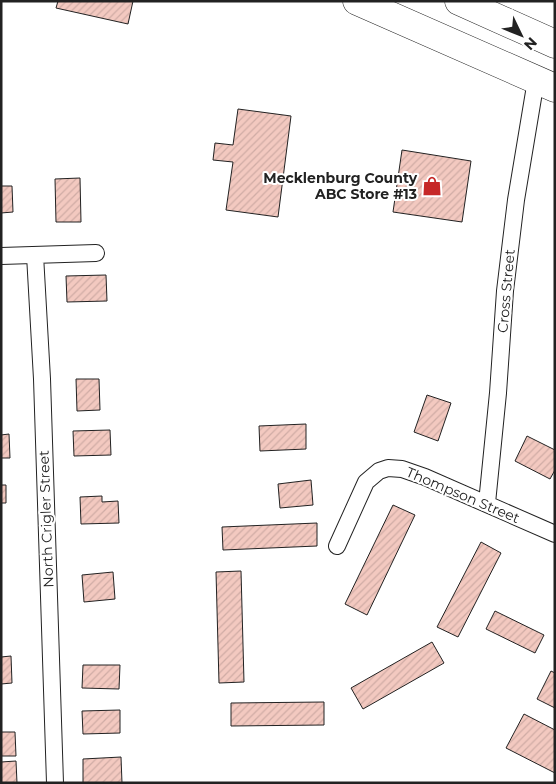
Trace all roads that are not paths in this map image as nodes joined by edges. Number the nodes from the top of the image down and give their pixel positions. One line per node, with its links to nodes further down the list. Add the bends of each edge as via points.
1 (357, 1): 4 (highway)
2 (459, 1): 3 (highway)
3 (555, 44)
4 (546, 84): 8 (street, Cross Street, via 516,200)
5 (96, 253): 6 (street)
6 (35, 255): 7 (street); 11 (street, North Crigler Street)
7 (1, 256)
8 (487, 503): 9 (street, Thompson Street); 10 (street, Thompson Street, via 402,468 388,468 366,482)
9 (555, 534)
10 (337, 546)
11 (55, 783)

